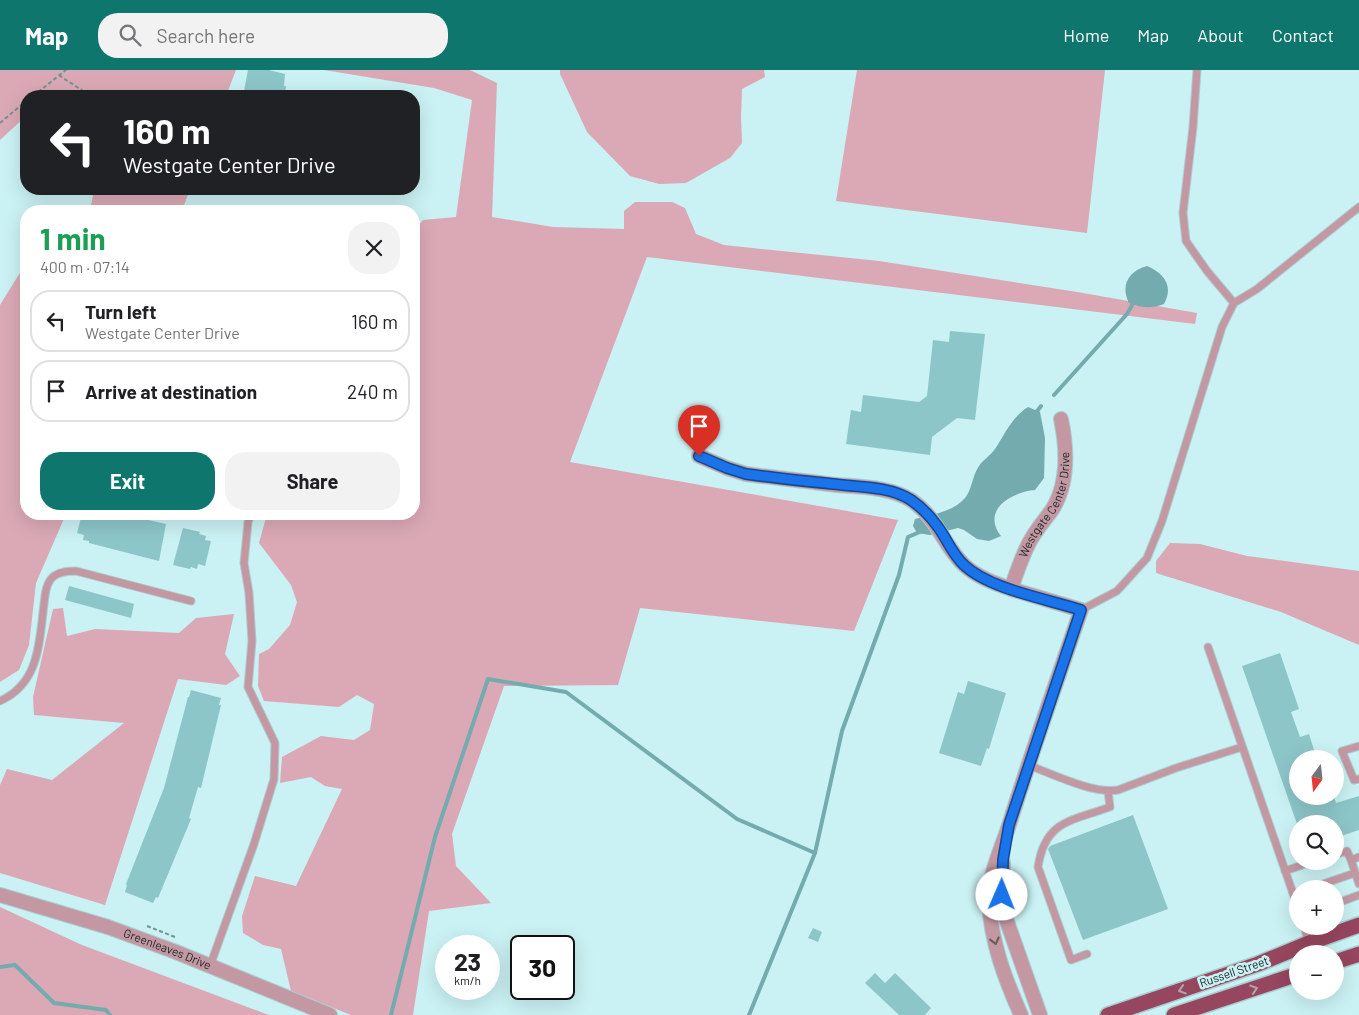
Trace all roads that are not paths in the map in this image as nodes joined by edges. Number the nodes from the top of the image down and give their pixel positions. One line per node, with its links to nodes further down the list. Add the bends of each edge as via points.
1 (1197, 70): 3 (lane, via 1183,213 1186,241)
2 (1359, 207): 3 (lane, via 1257,289)
3 (1234, 302): 9 (lane, via 1222,327 1162,521 1147,558 1117,591)
4 (1061, 419): 7 (street, Westgate Center Drive, via 1066,450 1060,489 1053,508 1029,543)
5 (699, 456): 7 (street, via 746,474 882,490 910,499 937,526 962,564 972,572)
6 (249, 520): 36 (lane, via 244,563 252,641 248,688 275,743 274,779)
7 (1011, 589): 9 (street)
8 (191, 601): 11 (lane, via 76,571 53,576 45,590 34,666 12,695)
9 (1081, 610): 14 (street)
10 (1208, 647): 13 (lane)
11 (0, 701)
12 (1359, 746): 15 (lane, via 1342,751 1354,780)
13 (1242, 747): 16 (lane); 22 (lane)
14 (1028, 765): 16 (lane); 17 (street)
15 (1359, 779)
16 (1108, 791): 33 (lane, via 1110,807 1064,824 1048,836 1038,867 1071,960)
17 (1009, 825): 39 (street, one-way to 39, via 996,865 989,902 994,938 1007,984); 40 (street, via 1002,878 1004,913)
18 (1344, 852): 20 (lane, via 1347,851)
19 (1359, 857): 20 (lane)
20 (1351, 860): 23 (lane)
21 (1289, 870): 22 (lane)
22 (1285, 871): 24 (lane)
23 (1355, 873): 25 (lane); 26 (lane)
24 (1289, 880)
25 (1334, 880)
26 (1359, 884)
27 (0, 895): 36 (street, Greenleaves Drive, via 108,927)
28 (1359, 895): 29 (lane)
29 (1344, 901)
30 (1359, 925): 32 (highway, Russell Street)
31 (1307, 935): 32 (lane)
32 (1309, 942): 41 (highway, Russell Street, one-way to 41, via 1258,964)
33 (1088, 954)
34 (1359, 954): 35 (highway)
35 (1344, 959)
36 (210, 966): 38 (street, Greenleaves Drive)
37 (1289, 977): 42 (highway, Russell Street, one-way to 37)
38 (330, 1015)
39 (1021, 1015)
40 (1040, 1015)
41 (1108, 1015)
42 (1174, 1015)

